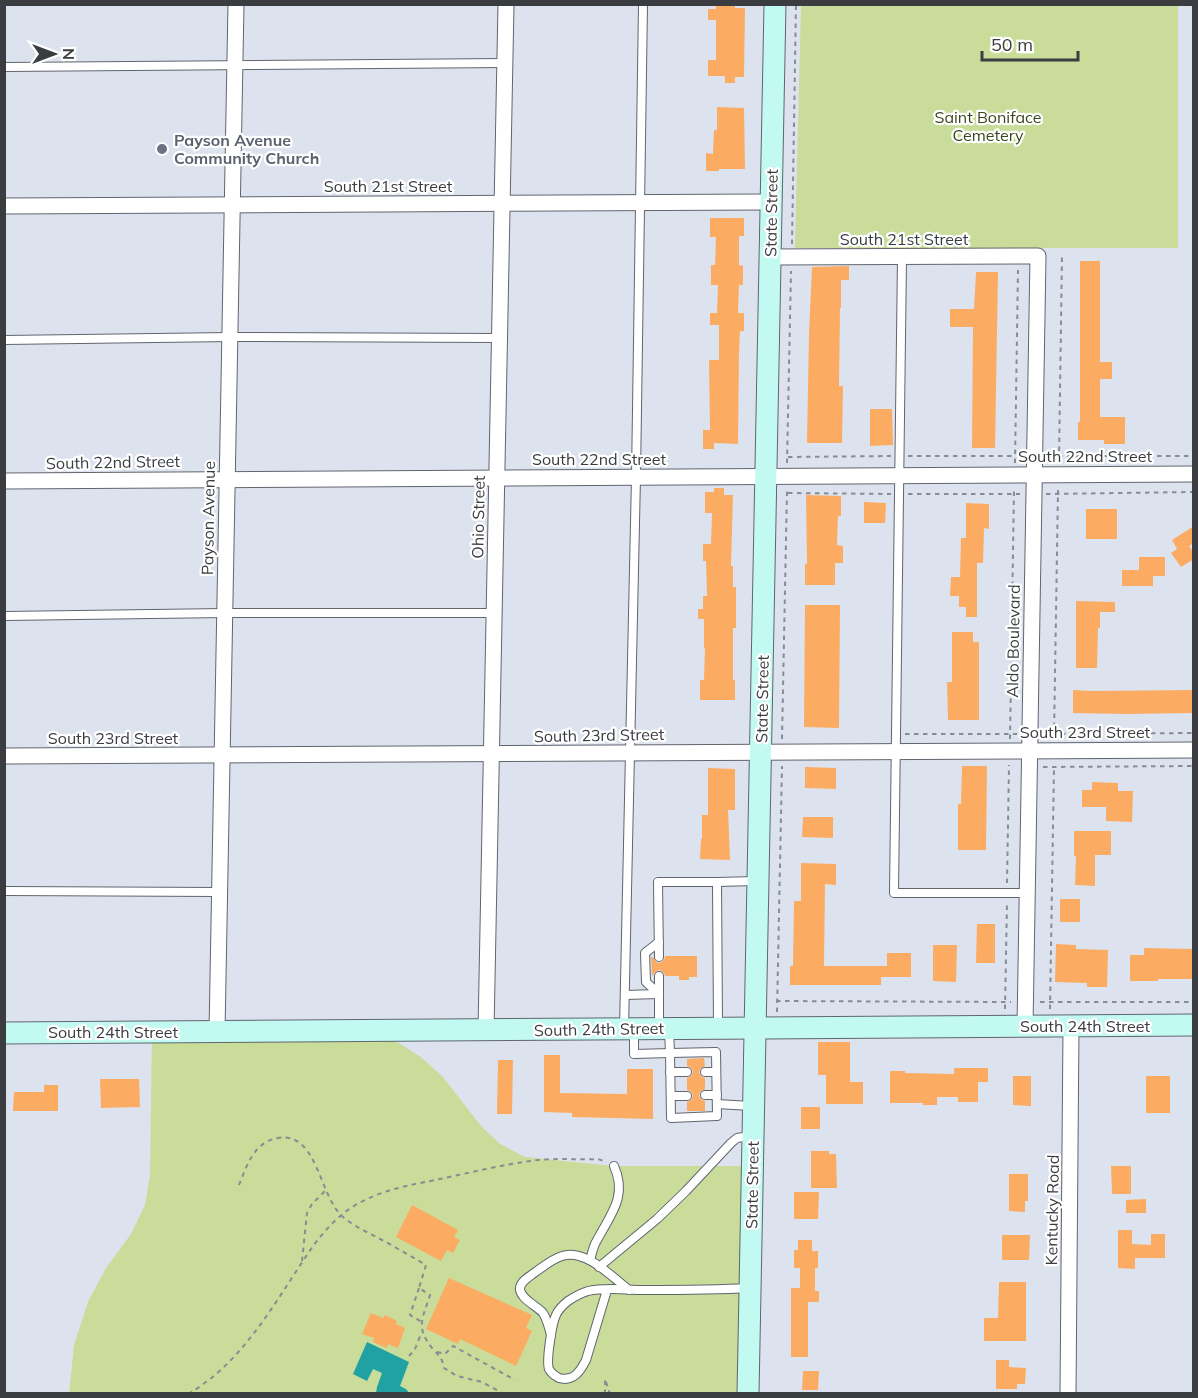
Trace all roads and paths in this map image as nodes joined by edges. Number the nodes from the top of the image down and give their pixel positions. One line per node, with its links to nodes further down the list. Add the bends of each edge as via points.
1 (236, 4): 7 (street, Payson Avenue)
2 (506, 4): 6 (street, Ohio Street)
3 (643, 4): 10 (lane)
4 (775, 4): 9 (street, State Street)
5 (796, 4): 17 (path)
6 (505, 63): 7 (lane); 11 (street, Ohio Street)
7 (235, 65): 8 (lane); 12 (street, Payson Avenue)
8 (4, 67)
9 (771, 202): 10 (street, South 21st Street); 17 (street, State Street)
10 (640, 203): 11 (street, South 21st Street); 30 (lane)
11 (502, 204): 12 (street, South 21st Street); 20 (street, Ohio Street)
12 (232, 205): 13 (street, South 21st Street); 19 (street, Payson Avenue)
13 (4, 206)
14 (1062, 255): 23 (path)
15 (1019, 256): 16 (street, South 21st Street); 18 (street, South 21st Street); 27 (path)
16 (1038, 256): 22 (street, Aldo Boulevard)
17 (781, 257): 18 (street, South 21st Street); 31 (street, State Street); 31 (path)
18 (902, 257): 29 (lane)
19 (230, 337): 20 (lane); 21 (lane); 33 (street, Payson Avenue)
20 (500, 338): 32 (street, Ohio Street)
21 (4, 340)
22 (1035, 456): 23 (path); 28 (street, Aldo Boulevard)
23 (1059, 456): 24 (path); 25 (path)
24 (1194, 456)
25 (1058, 474): 26 (street, South 22nd Street); 28 (street, South 22nd Street); 38 (path)
26 (1194, 474)
27 (1015, 475): 28 (street, South 22nd Street); 29 (street, South 22nd Street); 36 (path)
28 (1034, 475): 37 (street, Aldo Boulevard)
29 (899, 476): 31 (street, South 22nd Street); 43 (lane)
30 (636, 477): 31 (street, South 22nd Street); 32 (street, South 22nd Street); 54 (lane)
31 (777, 477): 48 (street, State Street); 49 (path)
32 (497, 478): 33 (street, South 22nd Street); 40 (street, Ohio Street)
33 (227, 479): 34 (street, South 22nd Street); 39 (street, Payson Avenue)
34 (4, 481)
35 (1194, 492): 38 (path)
36 (1014, 494): 37 (path); 44 (path)
37 (1034, 494): 38 (path); 45 (street, Aldo Boulevard)
38 (1058, 494): 46 (path)
39 (225, 612): 40 (lane); 41 (lane); 56 (street, Payson Avenue)
40 (494, 613): 55 (street, Ohio Street)
41 (4, 616)
42 (1194, 733): 46 (path)
43 (896, 734): 44 (path); 50 (lane)
44 (1010, 734): 45 (path); 51 (path)
45 (1030, 734): 46 (path); 52 (street, Aldo Boulevard)
46 (1054, 734): 53 (path)
47 (1194, 750): 53 (street, South 23rd Street)
48 (761, 751): 49 (street, South 23rd Street); 54 (street, South 23rd Street); 61 (street, State Street)
49 (782, 751): 50 (street, South 23rd Street); 72 (path)
50 (896, 751): 51 (street, South 23rd Street); 65 (lane, via 894,893)
51 (1010, 751): 52 (street, South 23rd Street); 65 (path)
52 (1029, 751): 53 (street, South 23rd Street); 59 (street, Aldo Boulevard)
53 (1054, 751): 60 (path)
54 (630, 753): 55 (street, South 23rd Street); 70 (lane)
55 (492, 754): 56 (street, South 23rd Street); 86 (street, Ohio Street)
56 (222, 755): 57 (street, South 23rd Street); 64 (street, Payson Avenue)
57 (4, 756)
58 (1194, 766): 60 (path)
59 (1029, 767): 60 (path); 66 (street, Aldo Boulevard)
60 (1054, 767): 75 (path)
61 (758, 881): 62 (lane); 79 (street, State Street)
62 (717, 882): 67 (lane, via 658,882); 84 (lane)
63 (4, 891): 64 (lane)
64 (219, 892): 87 (street, Payson Avenue)
65 (1007, 893): 66 (lane); 73 (path)
66 (1027, 893): 74 (street, Aldo Boulevard)
67 (658, 942): 68 (lane); 71 (lane, via 645,953 646,982)
68 (659, 957)
69 (659, 976): 71 (lane)
70 (625, 994): 71 (lane); 85 (lane)
71 (659, 994): 83 (lane)
72 (778, 1001): 73 (path); 80 (path)
73 (1005, 1002): 74 (path); 78 (path)
74 (1025, 1002): 75 (path); 78 (street, Aldo Boulevard)
75 (1050, 1002): 76 (path); 81 (path)
76 (1194, 1002)
77 (1194, 1025): 82 (street, South 24th Street)
78 (1015, 1026): 80 (street, South 24th Street); 81 (street, South 24th Street)
79 (756, 1027): 80 (street, South 24th Street); 84 (street, South 24th Street); 99 (street, State Street)
80 (777, 1027)
81 (1049, 1027): 82 (street, South 24th Street)
82 (1071, 1027): 123 (street, Kentucky Road)
83 (664, 1028): 84 (street, South 24th Street); 85 (street, South 24th Street); 89 (lane)
84 (718, 1028)
85 (629, 1029): 86 (street, South 24th Street); 89 (lane, via 634,1054)
86 (486, 1031): 87 (street, South 24th Street)
87 (217, 1032): 88 (street, South 24th Street)
88 (4, 1033)
89 (670, 1053): 90 (lane); 93 (lane, via 716,1052)
90 (670, 1072): 91 (lane); 96 (lane)
91 (687, 1072)
92 (705, 1072): 93 (lane)
93 (716, 1072): 95 (lane)
94 (705, 1095): 95 (lane)
95 (717, 1095): 98 (lane)
96 (671, 1096): 97 (lane); 98 (lane, via 672,1118 717,1116)
97 (687, 1096)
98 (717, 1104): 99 (lane)
99 (754, 1106): 100 (street, State Street)
100 (753, 1136): 107 (lane, via 731,1143 657,1219); 109 (street, State Street)
101 (614, 1166): 104 (path, via 598,1160 540,1160 482,1170 386,1191); 105 (lane, via 619,1177 617,1202 594,1244)
102 (239, 1185): 103 (path, via 256,1150 267,1141 293,1138 308,1152)
103 (326, 1190): 104 (path); 106 (path, via 307,1213)
104 (341, 1215): 106 (path); 108 (path, via 426,1265)
105 (590, 1260): 107 (lane); 114 (lane, via 579,1255 561,1256 521,1285 526,1299 544,1315)
106 (301, 1264): 118 (path, via 233,1357)
107 (598, 1267): 111 (lane)
108 (419, 1288): 112 (path, via 430,1295); 112 (path, via 410,1315)
109 (750, 1288): 111 (lane); 122 (street, State Street)
110 (607, 1290): 111 (lane); 114 (lane, via 587,1292 567,1302 556,1315); 114 (lane, via 586,1360 575,1377 555,1377 549,1370)
111 (629, 1290)
112 (422, 1322): 113 (path)
113 (422, 1331): 115 (path); 116 (path)
114 (552, 1336)
115 (434, 1351): 117 (path, via 445,1354 453,1346); 119 (path, via 450,1373 482,1382)
116 (409, 1356)
117 (515, 1380)
118 (188, 1394)
119 (504, 1394)
120 (605, 1394): 121 (path, via 605,1379)
121 (610, 1394)
122 (748, 1394)
123 (1068, 1394)

